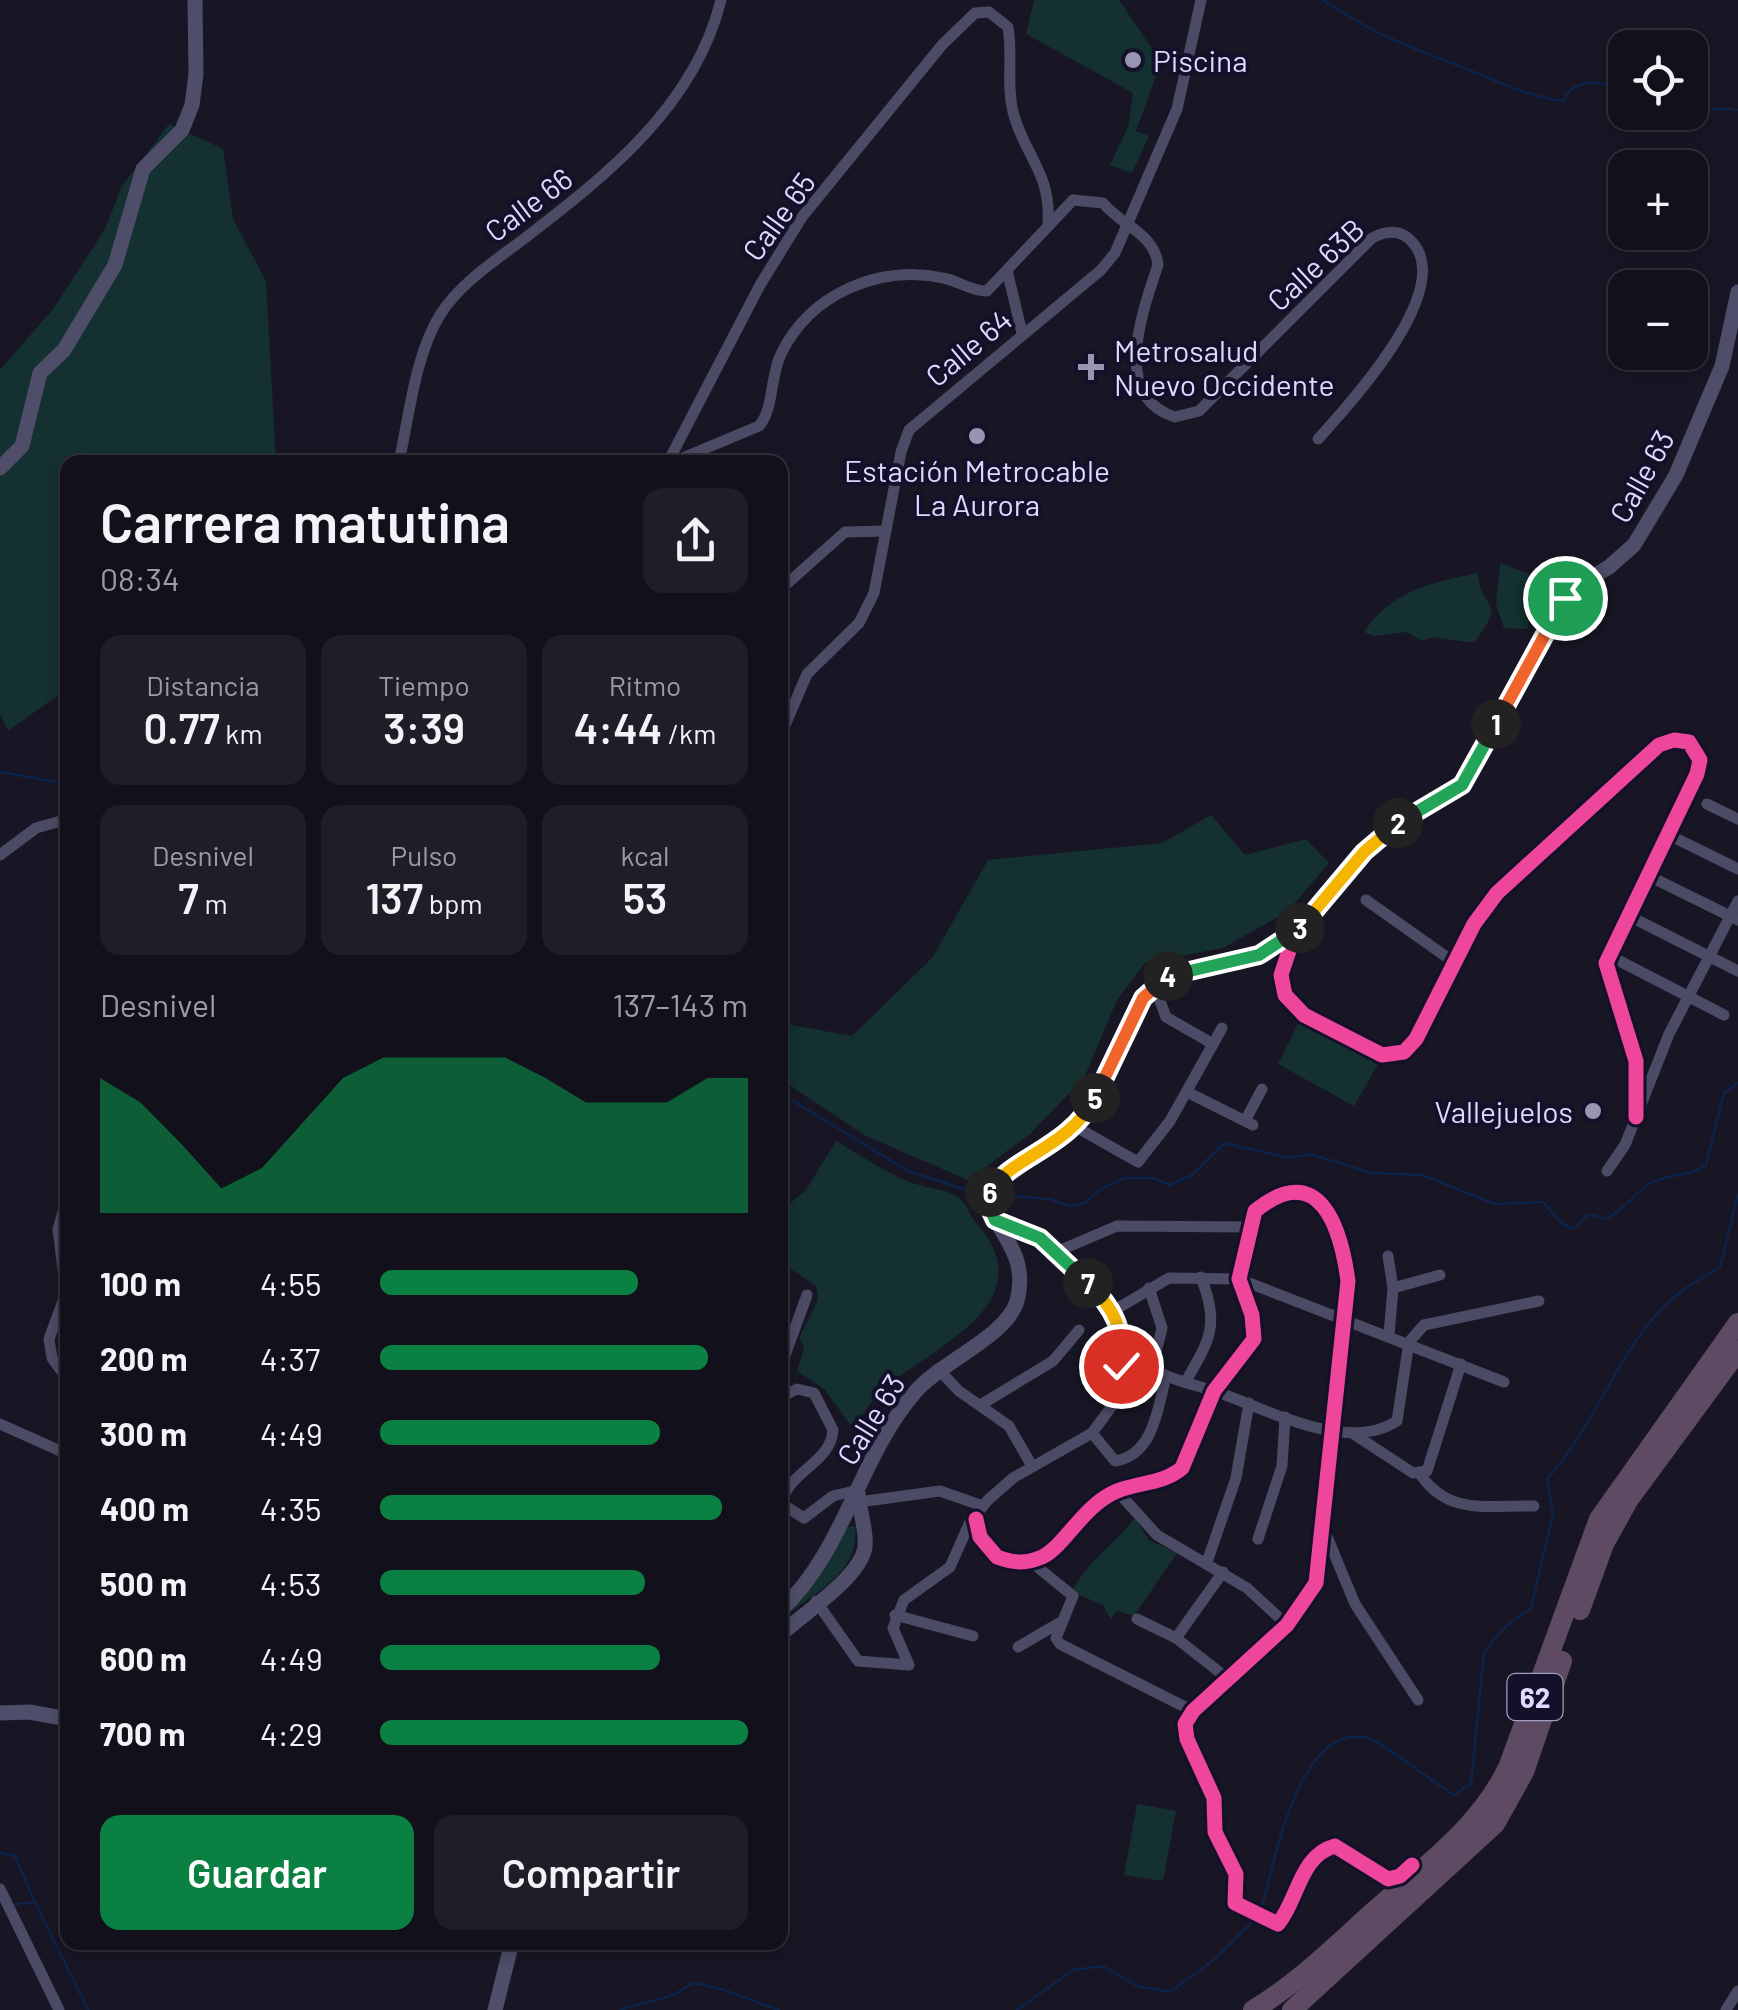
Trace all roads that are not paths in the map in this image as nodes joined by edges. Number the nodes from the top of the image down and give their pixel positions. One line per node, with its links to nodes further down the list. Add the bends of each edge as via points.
1 (195, 0): 15 (main road, via 196,74 182,130 143,169 115,265 64,350 40,373 22,446)
2 (721, 0): 12 (street, Calle 66, via 695,64 639,142 594,186 483,270 439,316)
3 (1200, 0): 7 (street, Calle 64, via 1177,109)
4 (1047, 183): 5 (street); 6 (street); 13 (street, Calle 65, via 1014,117 1008,27 990,12 976,12 802,217)
5 (1073, 200): 6 (street); 7 (street, via 1097,199)
6 (1048, 221): 8 (street)
7 (1126, 227): 10 (street, Calle 64, via 1101,270); 11 (street, Calle 63B, via 1150,241 1157,254 1135,349 1142,389 1169,416 1198,410 1372,238 1400,232 1419,250 1420,298 1363,389)
8 (1007, 270): 10 (street); 14 (street, via 986,291 944,278 891,276 831,298 788,341 772,378 766,419)
9 (1738, 292): 30 (main road, Calle 63, via 1708,402 1644,532 1622,558 1565,598 1462,785 1379,837)
10 (1022, 332): 16 (street, Calle 64, via 909,430)
11 (1318, 439)
12 (401, 455)
13 (675, 455)
14 (688, 455)
15 (0, 468)
16 (886, 532): 17 (street, via 845,532); 18 (street, Calle 64, via 867,608 849,635 806,674)
17 (788, 583)
18 (788, 718)
19 (1707, 804): 20 (street)
20 (1738, 819)
21 (60, 821): 23 (street, via 36,828)
22 (1667, 834): 24 (street); 25 (street); 33 (street, via 1697,774 1700,760 1689,742 1660,745 1497,893)
23 (0, 855)
24 (1738, 869)
25 (1647, 875): 28 (street); 29 (street)
26 (1366, 900): 33 (street)
27 (1738, 901): 29 (street)
28 (1627, 915): 31 (street); 32 (street)
29 (1734, 918): 32 (street)
30 (1295, 933): 33 (street, via 1280,975 1288,1000 1382,1055 1412,1045); 35 (main road, Calle 63, via 1259,955 1175,972)
31 (1608, 955): 36 (street); 42 (street, via 1607,973 1636,1061)
32 (1710, 957): 34 (street); 36 (street)
33 (1455, 963)
34 (1738, 970)
35 (1154, 985): 39 (street, via 1166,1017); 43 (main road)
36 (1689, 998): 37 (street); 42 (street)
37 (1724, 1015)
38 (1222, 1028): 39 (street)
39 (1213, 1044): 41 (street)
40 (1262, 1089): 41 (street, via 1249,1123)
41 (1186, 1092): 43 (street, via 1138,1162)
42 (1636, 1118): 44 (street)
43 (1076, 1127): 45 (main road, via 991,1188)
44 (1607, 1170)
45 (995, 1220): 47 (street, via 1024,1229); 67 (main road, Calle 63, via 1017,1251 1015,1306 1002,1324)
46 (1248, 1227): 47 (street, via 1117,1226); 51 (street); 58 (street, via 1255,1211 1280,1196 1309,1196 1324,1206 1342,1234)
47 (1056, 1252): 56 (street)
48 (1388, 1256): 53 (street)
49 (1440, 1275): 53 (street)
50 (1201, 1276): 51 (street); 52 (street, via 1169,1278); 69 (street, via 1211,1336)
51 (1240, 1278): 58 (street); 71 (street, via 1254,1338)
52 (1149, 1288): 56 (street); 68 (street, via 1162,1328 1150,1362)
53 (1393, 1288): 61 (street)
54 (806, 1295): 63 (street)
55 (1539, 1301): 62 (street, via 1424,1325)
56 (1113, 1310): 79 (street, via 1124,1346 1115,1402)
57 (60, 1312): 66 (street, via 49,1346)
58 (1346, 1319): 61 (street); 77 (street)
59 (1738, 1322): 115 (highway, 62, via 1599,1519 1510,1765 1490,1800 1307,1971)
60 (1079, 1330): 74 (street, via 1053,1361)
61 (1389, 1335): 62 (street)
62 (1409, 1342): 65 (street); 78 (street, via 1397,1421 1372,1432)
63 (788, 1346)
64 (1738, 1351): 116 (highway, 62, via 1638,1486 1604,1544 1524,1772 1500,1816 1452,1868)
65 (1461, 1364): 70 (street); 82 (street, via 1433,1462)
66 (60, 1369)
67 (938, 1369): 74 (street); 85 (main road, Calle 63, via 906,1402)
68 (1166, 1376): 69 (street); 79 (street, via 1150,1435 1136,1452 1115,1462)
69 (1186, 1381): 71 (street)
70 (1504, 1382)
71 (1214, 1391): 73 (street); 83 (street, via 1182,1468)
72 (788, 1394): 84 (street, via 814,1393 833,1430 825,1452)
73 (1249, 1403): 75 (street); 93 (street, via 1236,1478)
74 (982, 1404): 81 (street, via 1014,1432)
75 (1284, 1417): 77 (street); 91 (street, via 1282,1466)
76 (0, 1424): 80 (street)
77 (1334, 1430): 78 (street); 90 (street)
78 (1348, 1431): 82 (street)
79 (1092, 1433): 81 (street)
80 (60, 1450)
81 (1032, 1466): 86 (street)
82 (1420, 1474): 87 (street, via 1438,1498 1452,1504)
83 (1117, 1490): 92 (street, via 1085,1511 1047,1555); 93 (street, via 1157,1535)
84 (788, 1492)
85 (858, 1496): 86 (street, via 940,1492); 88 (street, via 833,1496 804,1518); 95 (main road, Calle 63, via 821,1562); 96 (main road, via 861,1562 849,1580)
86 (983, 1506): 89 (street)
87 (1534, 1506)
88 (788, 1508)
89 (976, 1519): 92 (street, via 980,1537 997,1556); 97 (street, via 950,1566 904,1600)
90 (1324, 1528): 100 (street, via 1316,1582); 106 (street, via 1355,1604)
91 (1258, 1539)
92 (1030, 1562): 99 (street, via 1073,1596)
93 (1207, 1562): 94 (street)
94 (1223, 1572): 100 (street); 103 (street)
95 (788, 1601)
96 (816, 1601): 97 (street, via 858,1661 908,1665 893,1628); 101 (main road)
97 (895, 1616): 102 (street)
98 (1137, 1619): 103 (street)
99 (1059, 1623): 104 (street); 107 (street, via 1060,1644)
100 (1288, 1626): 105 (street)
101 (788, 1627)
102 (973, 1636)
103 (1176, 1638): 105 (street)
104 (1018, 1647)
105 (1226, 1678): 107 (street)
106 (1418, 1700)
107 (1193, 1710): 110 (street, via 1187,1739 1214,1798 1215,1832 1236,1874 1240,1910 1271,1924 1283,1918 1314,1858 1328,1848 1336,1846 1388,1879)
108 (0, 1713): 109 (main road)
109 (60, 1718)
110 (1412, 1865)
111 (0, 1889): 113 (street)
112 (510, 1950): 114 (main road)
113 (58, 2010)
114 (495, 2010)
115 (1254, 2010)
116 (1292, 2010)

